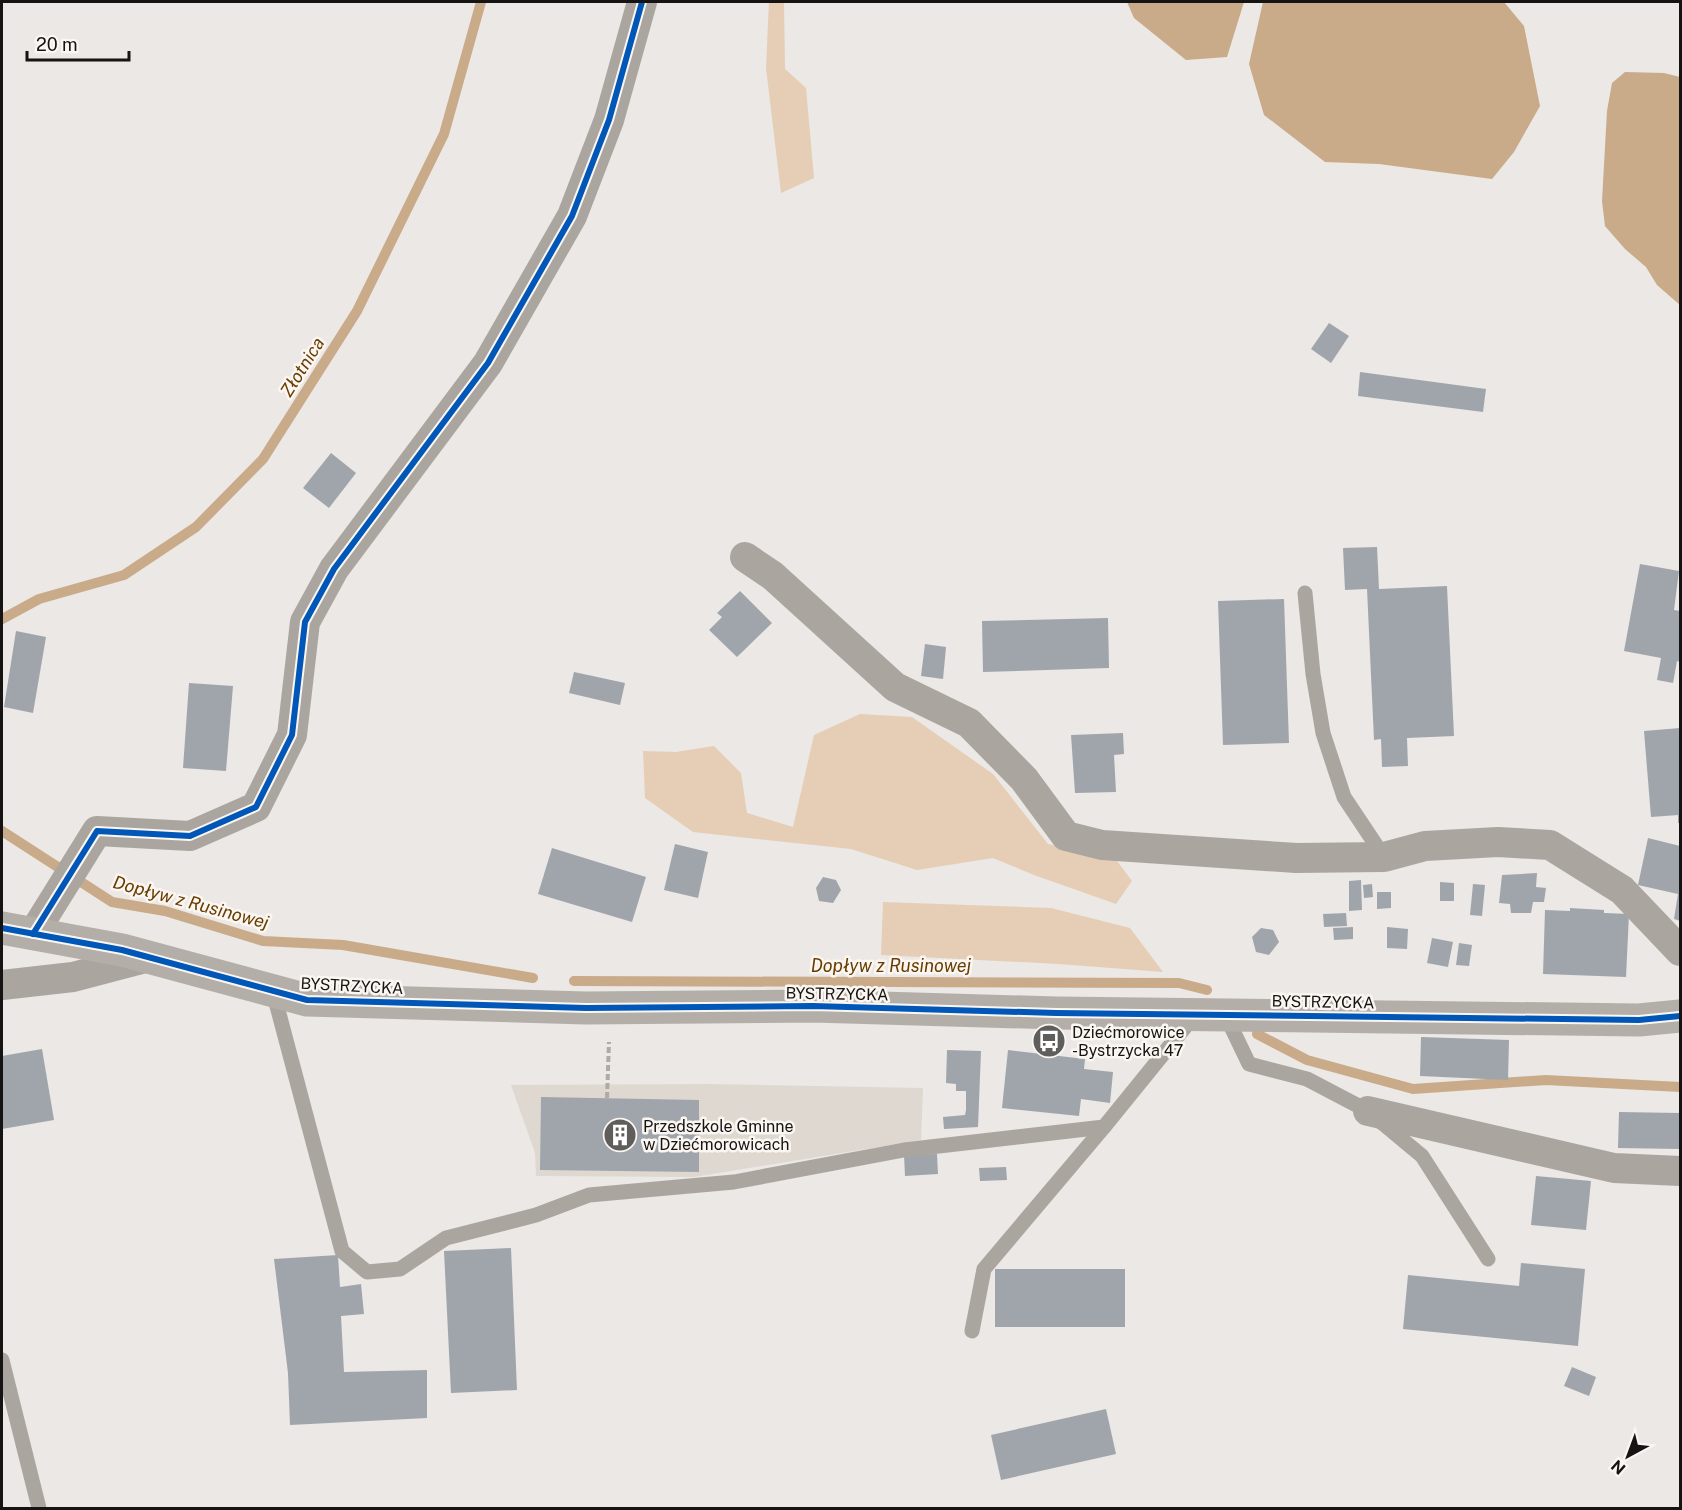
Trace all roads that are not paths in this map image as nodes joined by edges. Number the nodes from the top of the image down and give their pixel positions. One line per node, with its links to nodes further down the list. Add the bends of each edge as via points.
1 (642, 2): 5 (street, via 609,120 572,216 488,363 334,569 304,622 292,735 256,807 189,836 98,831)
2 (744, 557): 4 (street, via 772,576 895,687 969,723 1024,779 1066,836 1102,845 1175,851 1296,858)
3 (1305, 593): 4 (lane, via 1323,733 1344,796)
4 (1384, 857): 6 (street, via 1425,846 1498,842 1550,845 1622,890)
5 (17, 931): 7 (street, BYSTRZYCKA)
6 (1680, 951)
7 (149, 957): 8 (street, via 73,977); 9 (street, BYSTRZYCKA)
8 (2, 985)
9 (273, 991): 10 (street, BYSTRZYCKA, via 307,1000 586,1008 813,1006); 13 (lane, via 342,1251 367,1272 400,1269 446,1239 536,1215 590,1195 734,1182 903,1150)
10 (1211, 1014): 11 (street, BYSTRZYCKA, via 1638,1020); 12 (lane, via 1250,1064 1306,1079); 13 (lane)
11 (1680, 1016)
12 (1368, 1110): 14 (street, via 1614,1168); 15 (lane, via 1422,1156)
13 (1104, 1127): 16 (lane, via 984,1269)
14 (1680, 1171)
15 (1488, 1259)
16 (972, 1331)
17 (2, 1359): 18 (lane)
18 (39, 1509)

